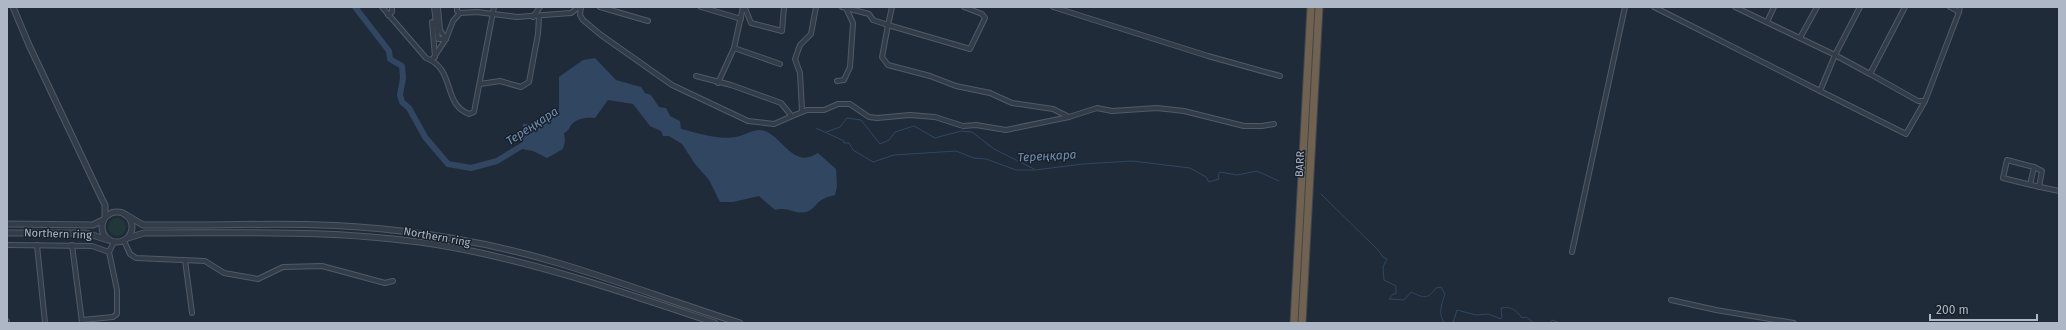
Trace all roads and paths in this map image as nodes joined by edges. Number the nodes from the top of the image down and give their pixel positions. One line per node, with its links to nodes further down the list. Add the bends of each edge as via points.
1 (13, 7): 62 (street)
2 (382, 7): 32 (street)
3 (392, 7): 32 (street, via 392,12)
4 (434, 7): 39 (street)
5 (438, 7): 39 (street)
6 (457, 7): 30 (street)
7 (494, 7): 31 (street)
8 (540, 7): 34 (street)
9 (600, 7): 36 (street)
10 (702, 7): 35 (street)
11 (744, 7): 12 (street, via 751,23 782,31); 35 (street)
12 (784, 7)
13 (816, 7): 54 (street, via 811,34 800,45 795,59 800,73)
14 (844, 7): 38 (street, via 869,14 873,20); 49 (street, via 852,23 850,67 844,80)
15 (892, 7): 38 (street)
16 (964, 7): 38 (street, via 982,14 985,18 970,50)
17 (1053, 7): 48 (street)
18 (1311, 7): 84 (highway, BARR)
19 (1319, 7): 85 (highway, BARR)
20 (1625, 7): 75 (street)
21 (1654, 7): 52 (street)
22 (1735, 7): 37 (street)
23 (1774, 7): 37 (street)
24 (1816, 7): 40 (street)
25 (1860, 7): 43 (street)
26 (1905, 7): 46 (street)
27 (1950, 7): 29 (street)
28 (579, 8): 33 (street, via 571,13); 55 (street, via 583,20 672,86 748,121 774,124)
29 (1960, 9): 53 (street)
30 (460, 13): 31 (street); 41 (street, via 453,21)
31 (493, 13): 34 (street); 51 (street)
32 (388, 15): 44 (street, via 426,58)
33 (539, 16): 34 (street); 51 (street, via 529,82 521,87 500,81)
34 (533, 17)
35 (741, 19): 42 (street)
36 (648, 21)
37 (1767, 22): 40 (street)
38 (888, 25): 56 (street, via 882,56 888,66 990,93 1012,103 1053,109)
39 (438, 28): 41 (street, via 438,39); 44 (street, via 432,22)
40 (1800, 38): 43 (street)
41 (446, 39): 44 (street)
42 (734, 48): 45 (street); 50 (street)
43 (1835, 55): 46 (street); 52 (street)
44 (434, 59): 51 (street, via 445,76 454,104 469,114 474,112)
45 (780, 64)
46 (1870, 74): 53 (street, via 1918,101)
47 (696, 76): 50 (street)
48 (1280, 76)
49 (837, 81)
50 (718, 83): 55 (street, via 781,103)
51 (480, 84)
52 (1820, 91): 53 (street, via 1906,134)
53 (1925, 101)
54 (802, 111): 55 (street); 56 (street, via 824,110 838,104 850,104 877,118 936,117 963,126 976,125 1006,130)
55 (790, 117)
56 (1069, 117): 57 (street, via 1097,108 1112,111 1157,108 1184,111 1244,126)
57 (1274, 124)
58 (2034, 167): 59 (street); 59 (street, via 2007,160 2003,178); 60 (street, via 2042,171)
59 (2030, 185): 60 (street)
60 (2039, 187): 61 (street)
61 (2059, 191)
62 (101, 197): 63 (street, via 106,205); 65 (street)
63 (117, 212): 64 (street); 65 (street)
64 (126, 215): 68 (street, via 132,228); 83 (street, Northern ring, via 143,225 150,226 268,223 343,226 460,240 558,263)
65 (104, 218): 66 (street, Northern ring, via 93,225); 69 (street, via 101,231)
66 (7, 224)
67 (7, 233): 69 (street, Northern ring, via 86,233)
68 (126, 239): 70 (street); 76 (street, via 130,254 136,258); 82 (street, Northern ring, via 144,233 268,233 342,235 409,241 451,247 558,271)
69 (108, 240): 70 (street)
70 (114, 242): 74 (street)
71 (7, 245): 72 (street)
72 (37, 245): 73 (street); 81 (street)
73 (72, 246): 74 (street, via 92,246); 80 (street)
74 (109, 252): 80 (street, via 116,290 117,314 113,317)
75 (1572, 252)
76 (185, 260): 77 (street, via 205,261 224,273 249,279 264,278 283,267 322,266 385,283); 79 (street)
77 (393, 281)
78 (1671, 300): 86 (street)
79 (192, 313)
80 (82, 322)
81 (45, 323)
82 (715, 323)
83 (740, 323)
84 (1294, 323)
85 (1302, 323)
86 (1794, 323)

